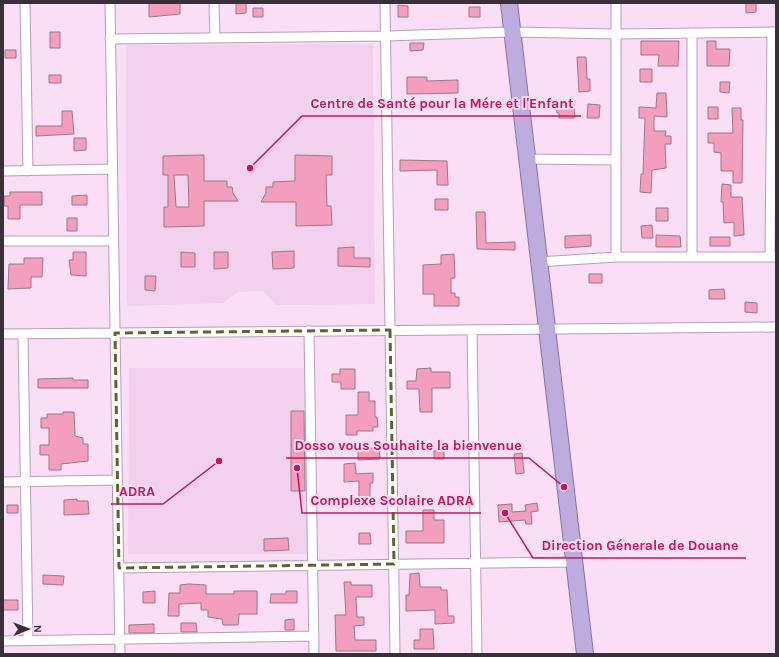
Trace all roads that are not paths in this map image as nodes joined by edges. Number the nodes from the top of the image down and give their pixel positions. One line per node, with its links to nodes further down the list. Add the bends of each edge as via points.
1 (25, 3): 19 (street)
2 (110, 3): 13 (street)
3 (214, 3): 12 (street)
4 (385, 3): 11 (street)
5 (509, 3): 7 (highway)
6 (616, 3): 10 (street)
7 (512, 32): 10 (street); 11 (street); 15 (highway)
8 (774, 32): 9 (street); 14 (street)
9 (692, 33): 10 (street); 23 (street)
10 (616, 34): 16 (street)
11 (386, 36): 12 (street); 28 (street)
12 (215, 38): 13 (street)
13 (110, 39): 17 (street)
14 (774, 104): 24 (street)
15 (526, 159): 16 (street); 25 (highway)
16 (616, 160): 22 (street)
17 (112, 170): 19 (street); 21 (street)
18 (3, 171): 19 (street)
19 (28, 171)
20 (3, 241): 21 (street)
21 (113, 241): 31 (street)
22 (616, 257): 23 (street); 25 (street)
23 (692, 257): 24 (street)
24 (773, 257)
25 (538, 262): 27 (highway)
26 (776, 327): 27 (street)
27 (546, 328): 29 (street); 38 (highway)
28 (390, 330): 29 (street); 30 (street); 39 (street)
29 (472, 330): 37 (street)
30 (309, 331): 31 (street); 40 (street)
31 (115, 333): 33 (street); 34 (street)
32 (3, 334): 33 (street)
33 (23, 334): 36 (street)
34 (117, 480): 36 (street); 41 (street)
35 (3, 482): 36 (street)
36 (25, 482): 45 (street)
37 (476, 562): 38 (street); 39 (street); 49 (street)
38 (573, 562): 50 (highway)
39 (394, 564): 40 (street); 48 (street)
40 (313, 565): 41 (street); 42 (street)
41 (118, 568): 43 (street)
42 (314, 636): 43 (street); 47 (street)
43 (120, 639): 45 (street); 46 (street)
44 (3, 640): 45 (street)
45 (28, 640)
46 (120, 654)
47 (314, 654)
48 (395, 654)
49 (477, 654)
50 (585, 654)

